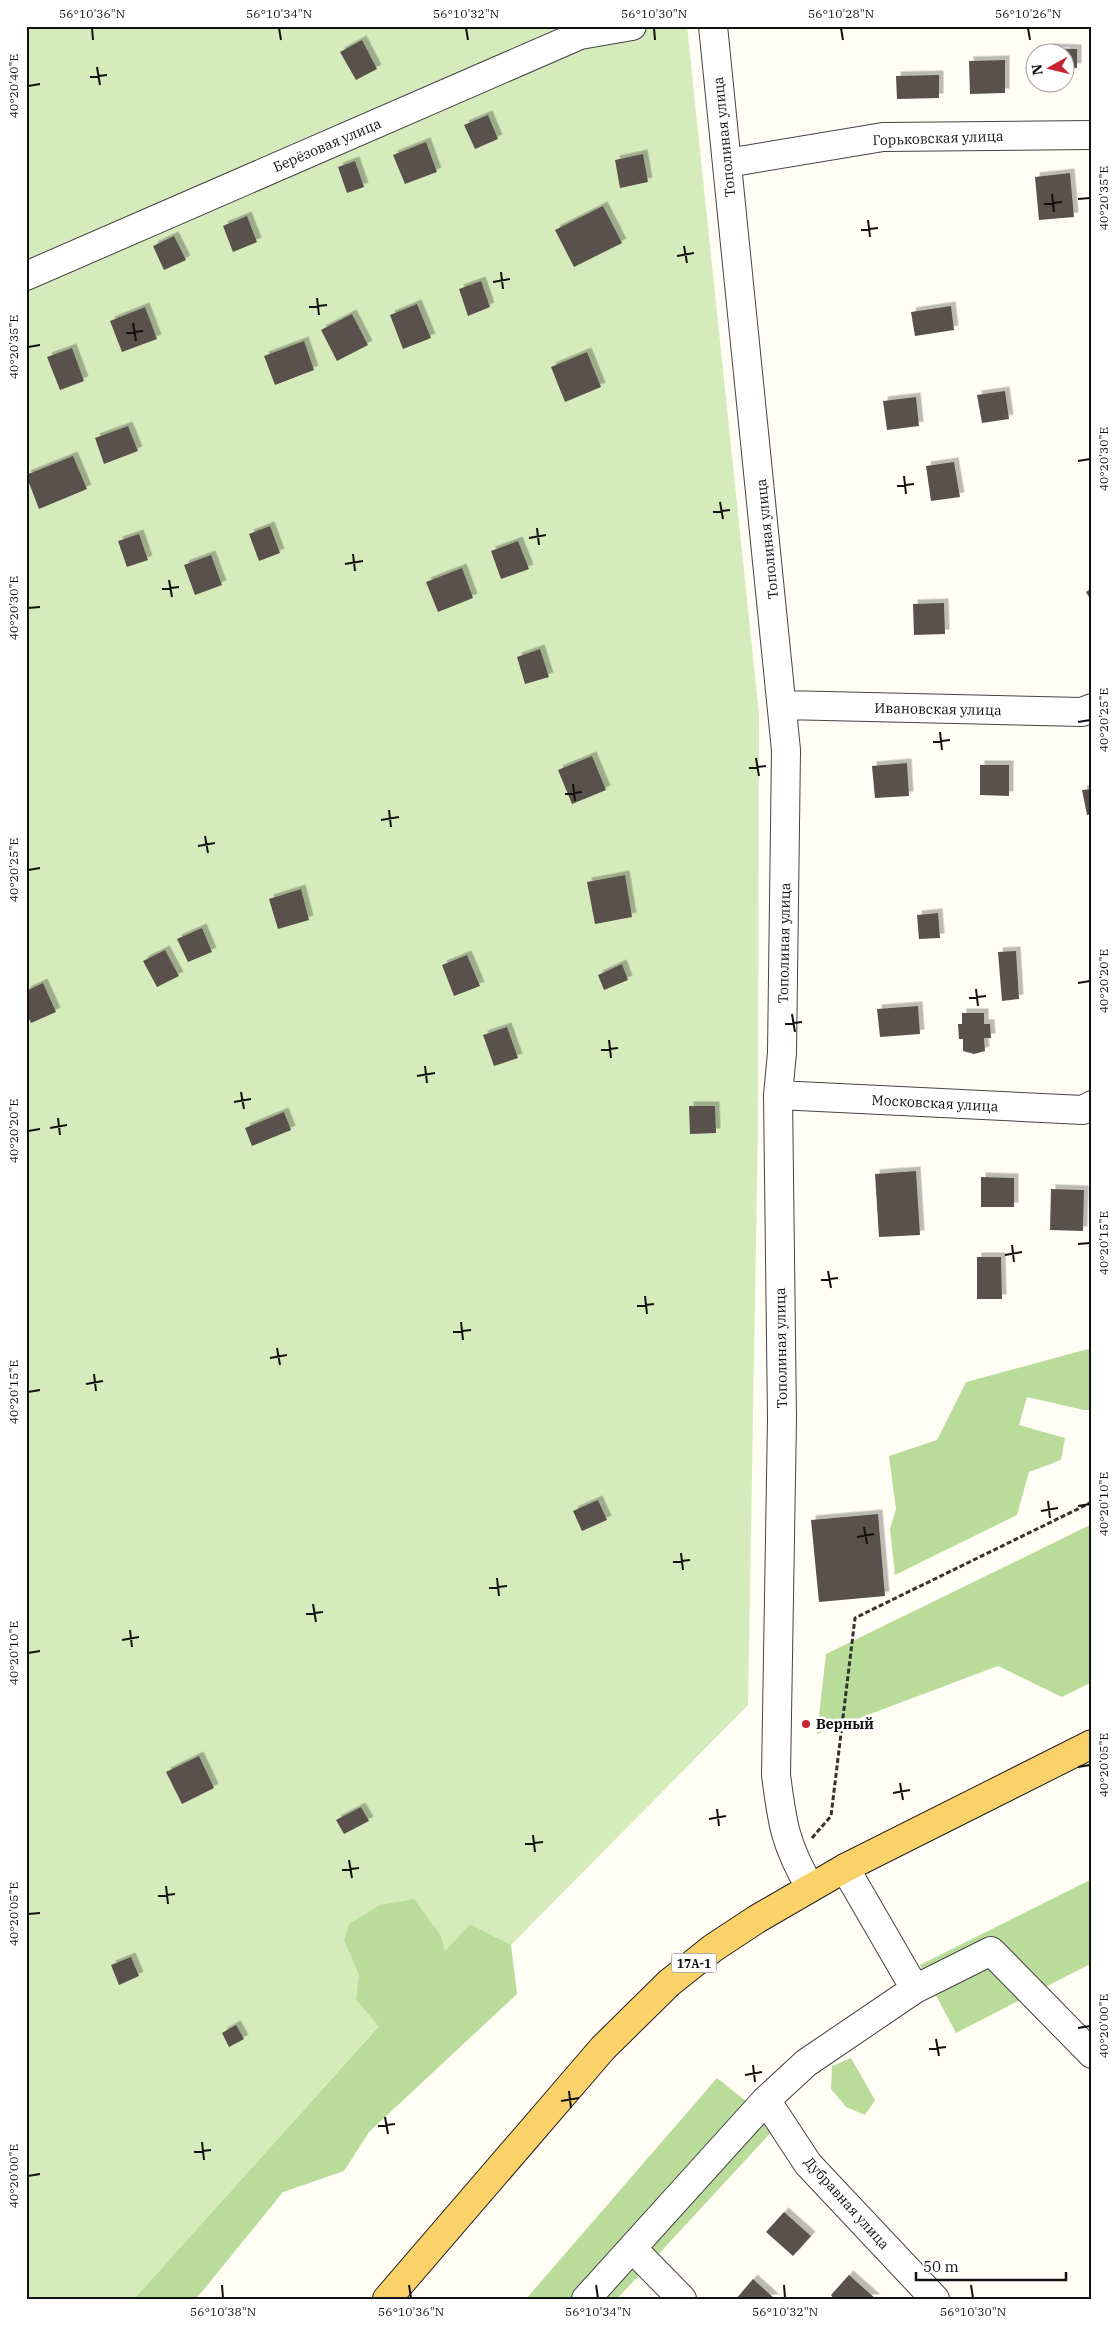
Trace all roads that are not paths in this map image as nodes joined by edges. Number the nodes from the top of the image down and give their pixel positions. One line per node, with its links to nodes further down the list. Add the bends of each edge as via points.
1 (632, 26): 5 (street, Берёзовая улица, via 580,36)
2 (713, 26): 4 (street, Тополиная улица)
3 (1092, 135): 4 (street, Горьковская улица, via 884,137)
4 (727, 163): 6 (street, Тополиная улица)
5 (26, 276)
6 (782, 705): 7 (street, Ивановская улица, via 1082,712); 8 (street, Тополиная улица, via 786,750 782,1053)
7 (1092, 708)
8 (778, 1095): 9 (street, Московская улица, via 1083,1110); 12 (street, Тополиная улица, via 782,1419 776,1775 782,1824 793,1859)
9 (1092, 1106)
10 (1092, 1744): 11 (main road, 17А-1)
11 (846, 1868): 12 (main road, 17А-1); 13 (street)
12 (810, 1887): 17 (main road, 17А-1, via 713,1948 634,2015)
13 (915, 1990): 14 (street, via 991,1951); 15 (street, via 806,2063)
14 (1092, 2054)
15 (766, 2100): 16 (street); 20 (street, Дубравная улица, via 808,2164)
16 (632, 2248): 18 (street); 19 (street)
17 (388, 2299)
18 (586, 2299)
19 (682, 2299)
20 (936, 2299)

